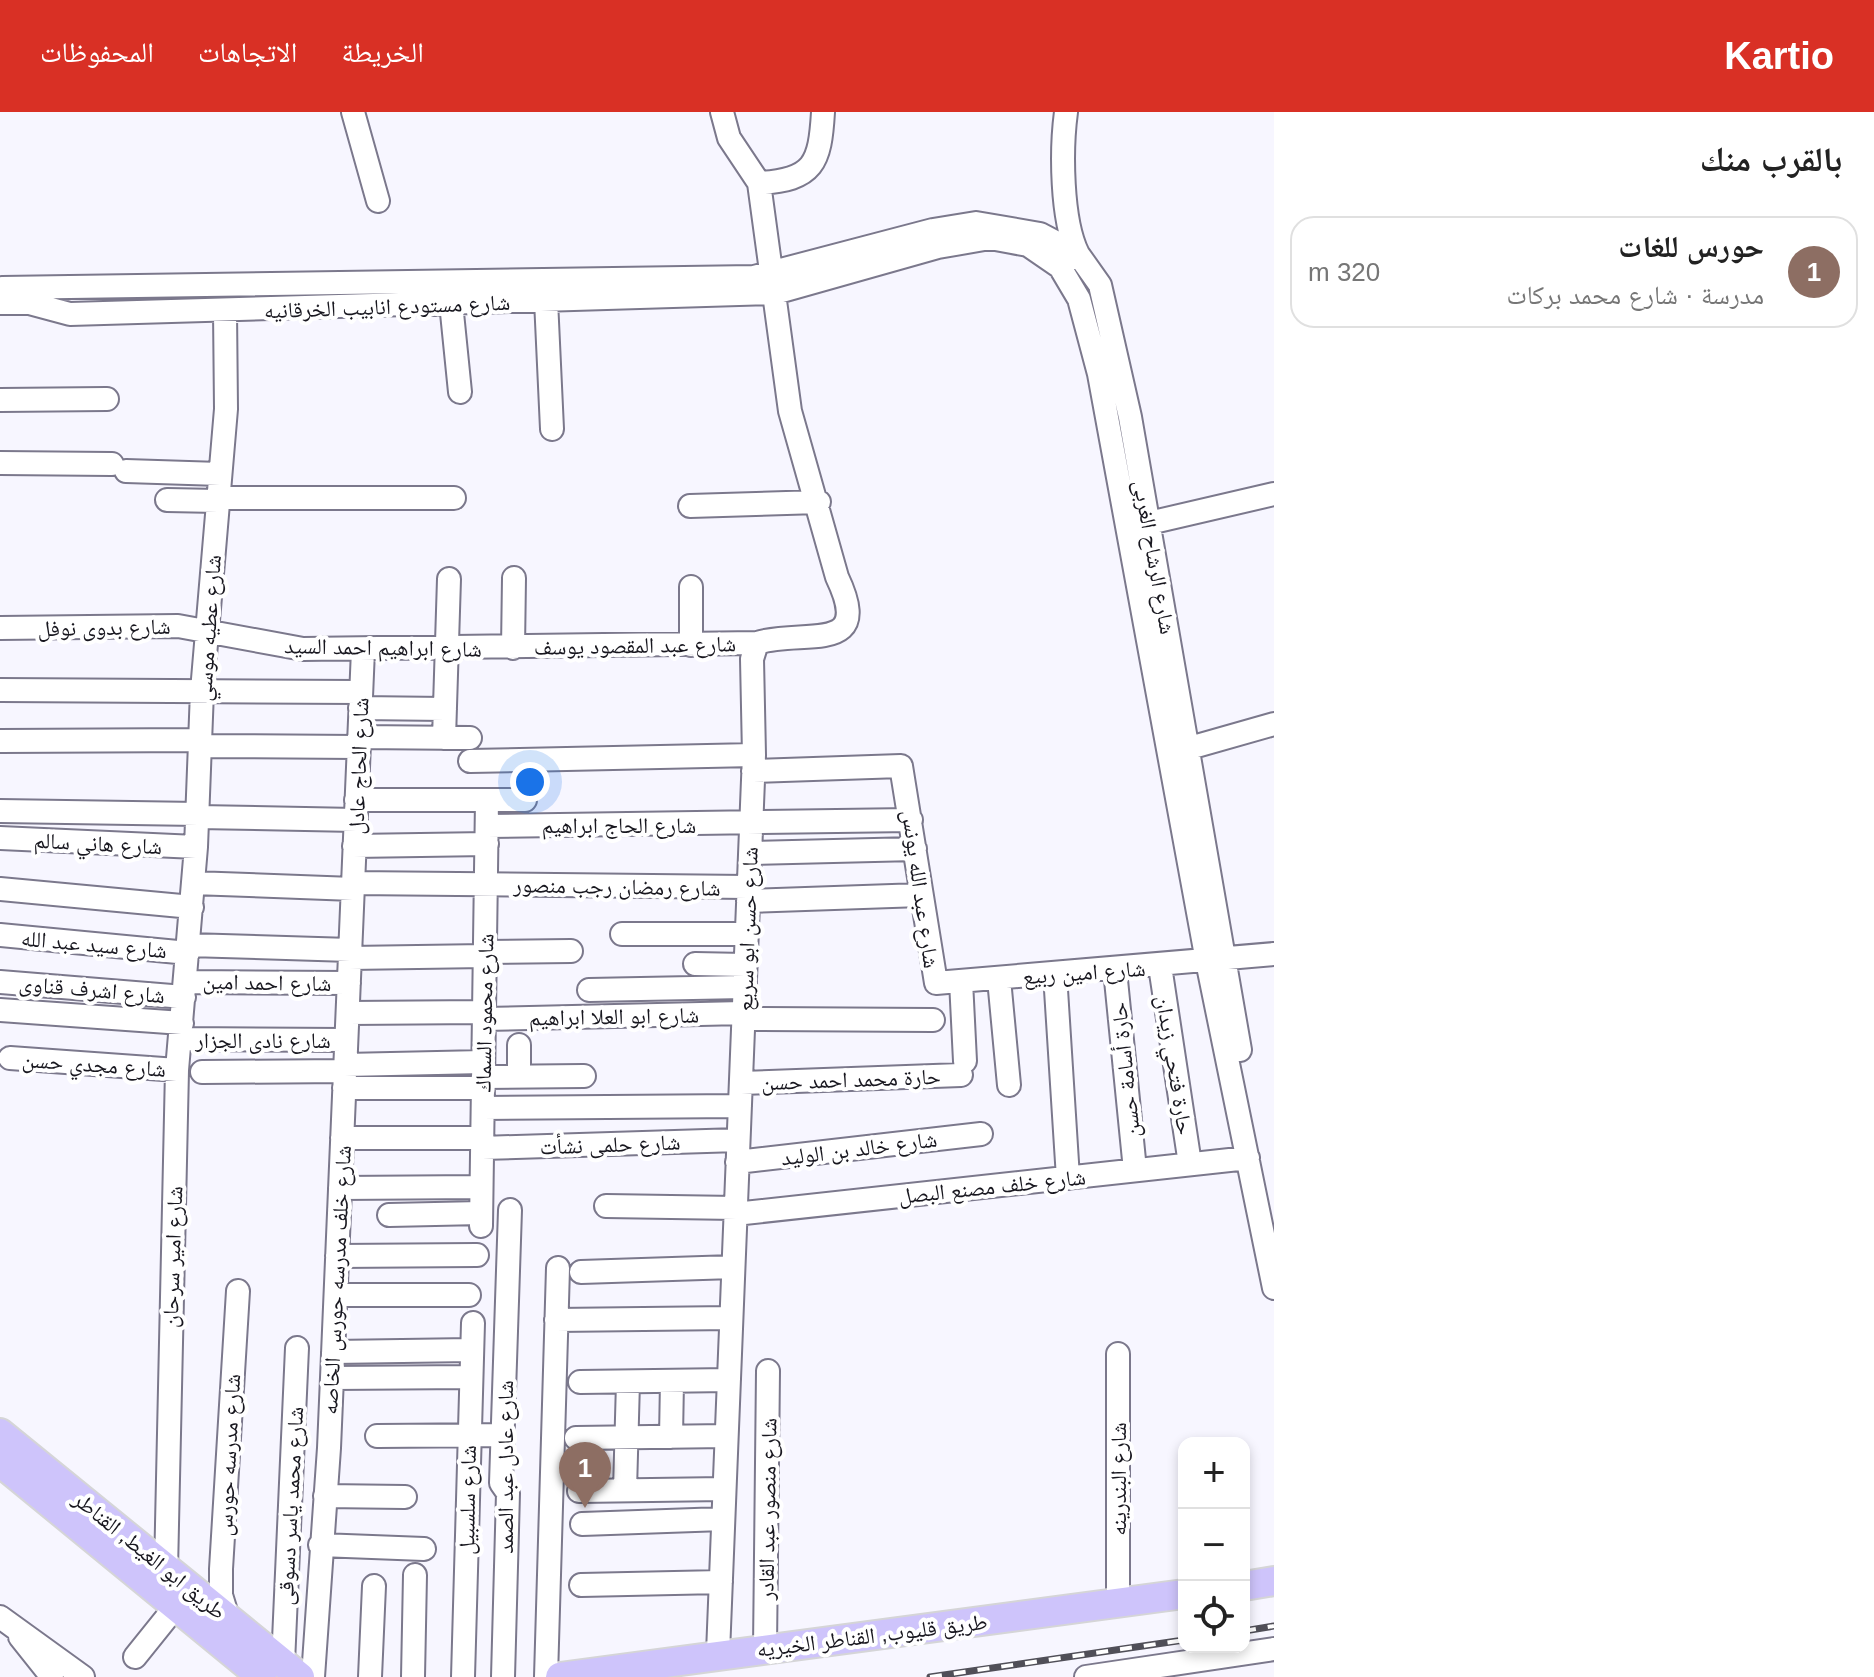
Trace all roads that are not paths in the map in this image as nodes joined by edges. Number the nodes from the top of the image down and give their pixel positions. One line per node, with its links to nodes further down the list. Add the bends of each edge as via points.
1 (353, 112): 6 (street)
2 (722, 112): 5 (street, via 729,138)
3 (823, 112): 5 (street, via 821,147 810,169 795,178)
4 (1066, 112): 7 (street)
5 (759, 183): 8 (street)
6 (378, 201)
7 (1069, 261): 8 (street, شارع الرشاح الغربى, via 1009,240 967,240); 14 (street, شارع الرشاح الغربى, via 1072,284)
8 (774, 283): 9 (street, شارع مستودع انابيب الخرقانيه, via 754,277); 10 (street, شارع مستودع انابيب الخرقانيه); 25 (street, via 790,411)
9 (0, 288)
10 (546, 300): 12 (street, شارع مستودع انابيب الخرقانيه); 18 (street)
11 (0, 303): 13 (street, شارع مستودع انابيب الخرقانيه, via 29,303 70,314)
12 (451, 303): 13 (street, شارع مستودع انابيب الخرقانيه); 15 (street)
13 (225, 311): 20 (street, شارع عطيه موسي, via 226,409)
14 (1096, 319): 27 (street, شارع الرشاح الغربى); 28 (street, شارع الرشاح الغربى, via 1099,374)
15 (460, 392)
16 (107, 399): 17 (street)
17 (0, 400)
18 (552, 429)
19 (0, 463): 20 (street)
20 (220, 474): 24 (street, شارع عطيه موسي)
21 (1274, 494): 27 (street)
22 (454, 498): 24 (street)
23 (167, 500): 24 (street)
24 (218, 500): 33 (street, شارع عطيه موسي)
25 (819, 502): 26 (street); 34 (street, via 850,607 846,626 834,635)
26 (690, 506)
27 (1149, 523): 28 (street, شارع الرشاح الغربى)
28 (1144, 557): 49 (street, شارع الرشاح الغربى)
29 (514, 578): 36 (street)
30 (449, 579): 37 (street)
31 (691, 587): 35 (street)
32 (0, 628): 33 (street, شارع بدوى نوفل)
33 (207, 630): 38 (street, شارع ابراهيم احمد السيد, via 285,647); 40 (street, شارع عطيه موسي)
34 (757, 643): 35 (street, شارع عبد المقصود يوسف); 51 (street, شارع حسن ابو سريع, via 752,659)
35 (691, 645): 36 (street, شارع عبد المقصود يوسف)
36 (513, 648): 37 (street, شارع ابراهيم احمد السيد)
37 (448, 649): 38 (street, شارع ابراهيم احمد السيد); 42 (street)
38 (363, 650): 41 (street, شارع الحاج عادل)
39 (0, 690): 40 (street)
40 (202, 691): 41 (street); 48 (street, شارع عطيه موسي)
41 (361, 700): 42 (street); 47 (street, شارع الحاج عادل)
42 (445, 709): 44 (street)
43 (1274, 724): 49 (street)
44 (444, 738): 45 (street); 47 (street)
45 (470, 738)
46 (0, 741): 48 (street)
47 (359, 742): 48 (street); 54 (street, شارع الحاج عادل)
48 (201, 743): 56 (street, شارع عطيه موسي)
49 (1180, 751): 80 (street, شارع الرشاح الغربى)
50 (470, 761): 51 (street)
51 (754, 763): 57 (street, شارع عبد الله يونس, via 899,765); 58 (street, شارع حسن ابو سريع)
52 (487, 800): 53 (street); 54 (street); 59 (street, شارع محمود السماك)
53 (525, 800)
54 (356, 810): 56 (street); 61 (street, شارع الحاج عادل)
55 (0, 811): 56 (street)
56 (198, 816): 62 (street, شارع عطيه موسي)
57 (911, 820): 58 (street, شارع الحاج ابراهيم); 63 (street, شارع عبد الله يونس)
58 (751, 824): 59 (street, شارع الحاج ابراهيم); 64 (street, شارع حسن ابو سريع)
59 (487, 835): 61 (street, شارع الحاج ابراهيم); 66 (street, شارع محمود السماك)
60 (0, 838): 62 (street, شارع هاني سالم)
61 (354, 846): 67 (street, شارع الحاج عادل)
62 (196, 847): 65 (street, شارع عطيه موسي)
63 (915, 849): 64 (street); 70 (street, شارع عبد الله يونس)
64 (750, 853): 69 (street, شارع حسن ابو سريع)
65 (193, 883): 67 (street, شارع رمضان رجب منصور); 71 (street, شارع عطيه موسي)
66 (486, 884): 67 (street, شارع رمضان رجب منصور); 69 (street, شارع رمضان رجب منصور); 78 (street, شارع محمود السماك)
67 (353, 886): 77 (street, شارع خلف مدرسه حورس الخاصه)
68 (0, 889): 71 (street)
69 (748, 894): 70 (street, شارع رمضان رجب منصور); 73 (street, شارع حسن ابو سريع)
70 (921, 895): 87 (street, شارع عبد الله يونس, via 934,981)
71 (192, 907): 75 (street, شارع عطيه موسي)
72 (622, 934): 73 (street)
73 (747, 934): 85 (street, شارع حسن ابو سريع)
74 (0, 935): 75 (street, شارع سيد عبد الله)
75 (189, 949): 77 (street, شارع سيد عبد الله); 90 (street, شارع امير سرحان)
76 (571, 951): 78 (street, شارع سيد عبد الله)
77 (350, 954): 78 (street, شارع سيد عبد الله); 89 (street, شارع خلف مدرسه حورس الخاصه)
78 (485, 954): 94 (street, شارع محمود السماك)
79 (1274, 954): 80 (street, شارع امين ربيع)
80 (1216, 960): 82 (street, شارع امين ربيع); 113 (street, شارع الرشاح الغربى); 117 (street, شارع الرشاح الغربى, via 1258,1152)
81 (695, 964): 85 (street)
82 (1160, 966): 83 (street, شارع امين ربيع); 114 (street, حارة فتحي زيدان)
83 (1115, 970): 84 (street, شارع امين ربيع); 115 (street, حارة أسامة حسن)
84 (1055, 974): 86 (street, شارع امين ربيع); 116 (street)
85 (745, 976): 91 (street); 95 (street, شارع حسن ابو سريع)
86 (999, 979): 87 (street, شارع امين ربيع); 107 (street)
87 (961, 981): 108 (street, حارة محمد احمد حسن, via 963,1068)
88 (0, 982): 90 (street, شارع اشرف قناوى)
89 (349, 983): 90 (street, شارع احمد امين); 93 (street, شارع خلف مدرسه حورس الخاصه)
90 (185, 989): 97 (street, شارع امير سرحان)
91 (589, 990)
92 (0, 1010): 97 (street, شارع نادى الجزار)
93 (348, 1013): 94 (street, شارع ابو العلا ابراهيم); 98 (street, شارع خلف مدرسه حورس الخاصه)
94 (484, 1015): 95 (street, شارع ابو العلا ابراهيم); 106 (street, شارع محمود السماك)
95 (743, 1016): 96 (street, شارع ابو العلا ابراهيم); 108 (street, شارع حسن ابو سريع)
96 (933, 1020)
97 (181, 1031): 98 (street, شارع نادى الجزار); 101 (street, شارع امير سرحان)
98 (346, 1040): 103 (street, شارع خلف مدرسه حورس الخاصه)
99 (519, 1045): 104 (street)
100 (10, 1058): 101 (street, شارع مجدي حسن)
101 (177, 1070): 165 (street, شارع امير سرحان)
102 (202, 1072): 103 (street)
103 (345, 1075): 106 (street); 110 (street, شارع خلف مدرسه حورس الخاصه)
104 (519, 1076): 105 (street); 106 (street)
105 (584, 1076)
106 (483, 1084): 108 (street, حارة محمد احمد حسن); 111 (street, شارع محمود السماك)
107 (1009, 1085)
108 (740, 1094): 112 (street, شارع حسن ابو سريع)
109 (981, 1134): 112 (street, شارع خالد بن الوليد)
110 (342, 1138): 111 (street, شارع حلمى نشأت); 119 (street, شارع خلف مدرسه حورس الخاصه)
111 (482, 1143): 112 (street, شارع حلمى نشأت); 118 (street, شارع محمود السماك)
112 (738, 1151): 122 (street, شارع حسن ابو سريع)
113 (1248, 1158): 114 (street, شارع خلف مصنع البصل); 117 (street, شارع الرشاح الغربى)
114 (1190, 1164): 115 (street, شارع خلف مصنع البصل)
115 (1135, 1170): 116 (street, شارع خلف مصنع البصل)
116 (1068, 1178): 122 (street, شارع خلف مصنع البصل)
117 (1253, 1181): 129 (street, شارع الرشاح الغربى)
118 (481, 1187): 119 (street); 123 (street, شارع محمود السماك, via 481,1220)
119 (340, 1188): 125 (street, شارع خلف مدرسه حورس الخاصه)
120 (606, 1206): 122 (street, شارع خلف مصنع البصل)
121 (510, 1210): 149 (street, شارع عادل عبد الصمد)
122 (736, 1211): 126 (street, شارع حسن ابو سريع)
123 (389, 1215)
124 (477, 1255): 125 (street)
125 (337, 1256): 131 (street, شارع خلف مدرسه حورس الخاصه)
126 (733, 1267): 128 (street); 133 (street, شارع حسن ابو سريع)
127 (558, 1268): 134 (street)
128 (581, 1272)
129 (1274, 1288)
130 (238, 1291): 179 (street, شارع مدرسه حورس, via 221,1569)
131 (336, 1295): 132 (street); 138 (street, شارع خلف مدرسه حورس الخاصه)
132 (469, 1295)
133 (731, 1318): 134 (street); 143 (street, شارع حسن ابو سريع)
134 (556, 1320): 195 (street)
135 (473, 1323): 137 (street, شارع سلسبيل)
136 (297, 1348): 186 (street, شارع محمد ياسر دسوقى)
137 (471, 1350): 138 (street); 141 (street, شارع سلسبيل)
138 (333, 1352): 142 (street, شارع خلف مدرسه حورس الخاصه)
139 (1118, 1354): 175 (street, شارع البندرينه)
140 (768, 1371): 181 (street, شارع منصور عبد القادر)
141 (471, 1377): 142 (street); 148 (street, شارع سلسبيل)
142 (332, 1378): 159 (street, شارع خلف مدرسه حورس الخاصه)
143 (729, 1380): 144 (street); 151 (street, شارع حسن ابو سريع)
144 (672, 1381): 146 (street); 153 (street)
145 (580, 1382): 146 (street)
146 (628, 1382): 152 (street)
147 (0, 1433): 165 (main road, طريق ابو الغيط, القناطر)
148 (469, 1435): 149 (street); 150 (street); 193 (street, شارع سلسبيل)
149 (503, 1435): 194 (street, شارع عادل عبد الصمد, via 501,1483 508,1493)
150 (377, 1436)
151 (726, 1436): 153 (street); 156 (street, شارع حسن ابو سريع)
152 (626, 1437): 153 (street); 154 (street); 157 (street)
153 (671, 1437)
154 (576, 1438)
155 (0, 1462): 176 (main road, طريق ابو الغيط, القناطر)
156 (724, 1489): 157 (street); 161 (street, شارع حسن ابو سريع)
157 (625, 1490): 158 (street)
158 (579, 1491)
159 (325, 1496): 160 (street); 163 (street, شارع خلف مدرسه حورس الخاصه)
160 (405, 1497)
161 (723, 1519): 162 (street); 168 (street, شارع حسن ابو سريع)
162 (582, 1524)
163 (320, 1545): 164 (street); 190 (street, شارع خلف مدرسه حورس الخاصه)
164 (424, 1549)
165 (166, 1570): 179 (main road, طريق ابو الغيط, القناطر)
166 (415, 1575): 192 (street)
167 (1274, 1581): 170 (main road)
168 (721, 1582): 169 (street); 183 (street, شارع حسن ابو سريع)
169 (581, 1585)
170 (1250, 1585)
171 (374, 1586): 191 (street)
172 (1178, 1595): 175 (main road, طريق قليوب, القناطر الخيريه)
173 (1274, 1596): 174 (main road)
174 (1250, 1599)
175 (1118, 1603): 181 (main road, طريق قليوب, القناطر الخيريه)
176 (176, 1606): 184 (street); 186 (main road, طريق ابو الغيط, القناطر)
177 (1178, 1609): 197 (main road, طريق قليوب, القناطر الخيريه)
178 (0, 1617): 180 (street)
179 (228, 1618): 186 (main road, طريق ابو الغيط, القناطر)
180 (18, 1633): 188 (street); 189 (street)
181 (765, 1648): 183 (main road, طريق قليوب, القناطر الخيريه)
182 (1274, 1649): 185 (street)
183 (718, 1653): 196 (main road, طريق قليوب, القناطر الخيريه)
184 (135, 1657)
185 (1184, 1670): 187 (street)
186 (282, 1672)
187 (1142, 1673): 198 (street)
188 (52, 1677)
189 (83, 1677)
190 (313, 1677)
191 (370, 1677)
192 (413, 1677)
193 (463, 1677)
194 (503, 1677)
195 (546, 1677)
196 (560, 1677)
197 (672, 1677)
198 (1086, 1677)

